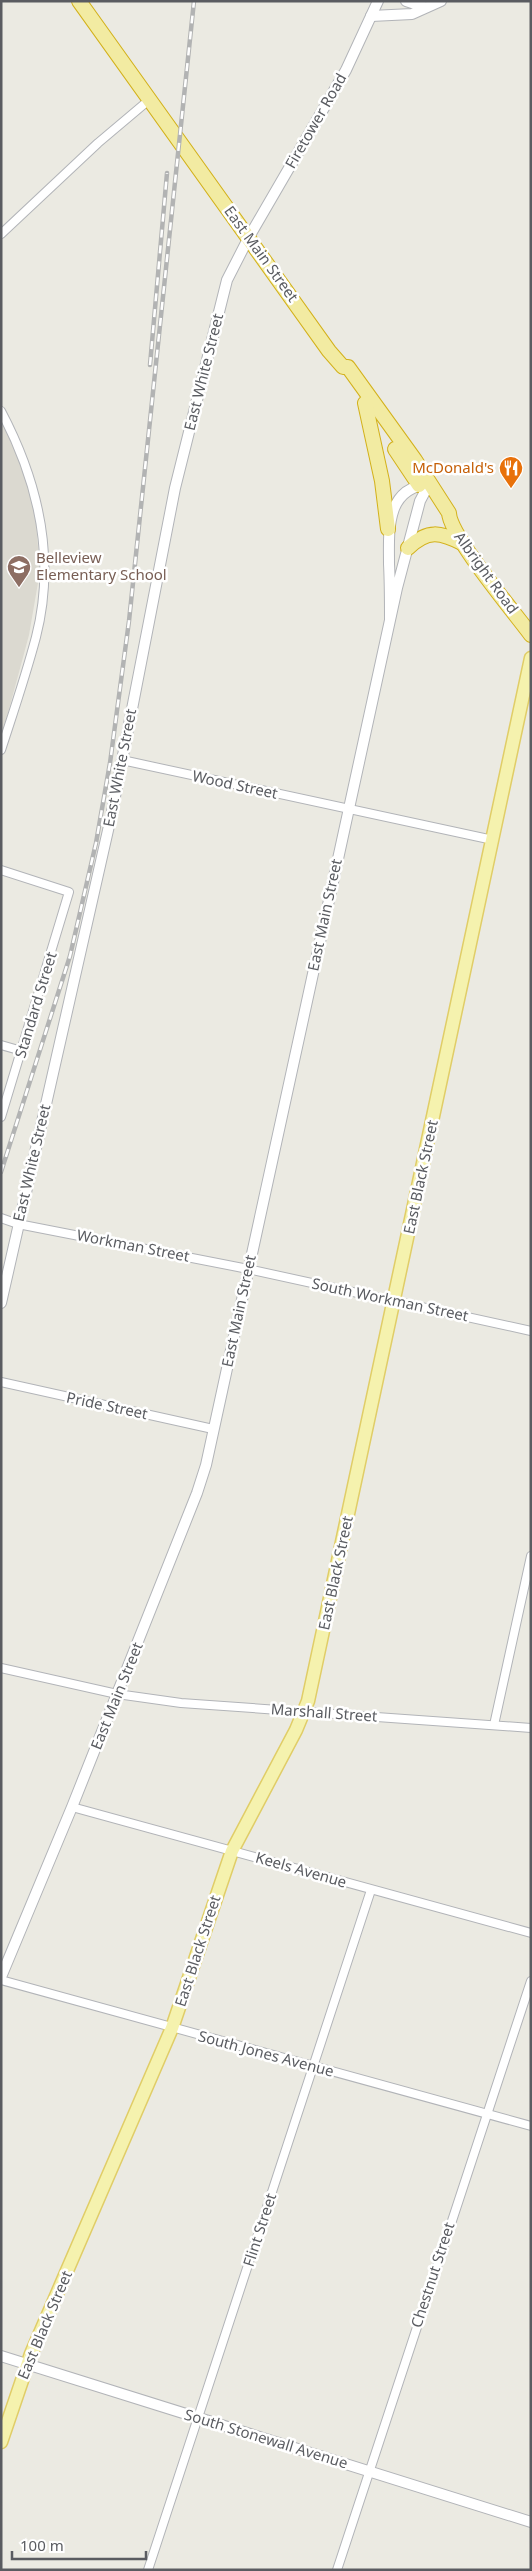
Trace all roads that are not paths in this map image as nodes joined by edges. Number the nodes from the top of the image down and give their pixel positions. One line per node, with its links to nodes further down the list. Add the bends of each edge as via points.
1 (79, 1): 7 (highway)
2 (378, 1): 6 (street, Firetower Road)
3 (406, 1): 5 (street)
4 (441, 1): 5 (street)
5 (424, 7): 6 (street, via 412,14)
6 (372, 16): 9 (street, Firetower Road, via 346,70)
7 (150, 100): 8 (street, via 98,143); 9 (highway, East Main Street)
8 (1, 234)
9 (249, 237): 10 (highway, East Main Street); 22 (street, East White Street, via 227,280 175,488)
10 (343, 367): 11 (highway, East Main Street, via 343,372); 13 (highway, East Main Street, via 348,367)
11 (365, 403): 13 (highway, East Main Street); 15 (highway, via 382,481)
12 (1, 411): 21 (street, via 30,473 39,510 45,572 36,637)
13 (394, 440): 14 (highway, East Main Street)
14 (425, 488): 15 (street, East Main Street, via 405,493 397,502); 16 (highway, Albright Road, via 449,513 449,521); 17 (street, East Main Street)
15 (388, 529): 18 (street, East Main Street)
16 (464, 544): 17 (highway, via 447,536 432,534 417,539); 19 (highway, Albright Road)
17 (408, 548): 18 (street, East Main Street)
18 (390, 619): 23 (street, East Main Street)
19 (531, 634)
20 (531, 658): 24 (main road, East Black Street)
21 (1, 750)
22 (122, 760): 23 (street, Wood Street); 30 (street, East White Street)
23 (349, 809): 24 (street, Wood Street); 31 (street, East Main Street)
24 (493, 840): 32 (main road, East Black Street)
25 (1, 870): 27 (street, Standard Street, via 69,892)
26 (1, 1045): 27 (street)
27 (22, 1051): 28 (street, Standard Street)
28 (1, 1118)
29 (1, 1218): 30 (street, Workman Street)
30 (18, 1224): 31 (street, Workman Street); 33 (street, East White Street)
31 (248, 1268): 32 (street, South Workman Street); 36 (street, East Main Street)
32 (395, 1301): 34 (street, South Workman Street); 40 (main road, East Black Street)
33 (1, 1303)
34 (531, 1331)
35 (1, 1382): 36 (street, Pride Street)
36 (213, 1429): 39 (street, East Main Street, via 197,1493)
37 (531, 1556): 41 (street)
38 (1, 1668): 39 (street, Marshall Street)
39 (118, 1694): 40 (street, Marshall Street, via 181,1703); 43 (street, East Main Street)
40 (304, 1711): 41 (street, Marshall Street); 44 (main road, East Black Street)
41 (494, 1725): 42 (street, Marshall Street)
42 (531, 1728)
43 (72, 1807): 44 (street, Keels Avenue); 47 (street, East Main Street)
44 (232, 1851): 45 (street, Keels Avenue); 49 (main road, East Black Street)
45 (371, 1890): 46 (street, Keels Avenue); 50 (street, Flint Street)
46 (531, 1933)
47 (1, 1978): 49 (street, South Jones Avenue)
48 (531, 1982): 51 (street, Chestnut Street)
49 (172, 2028): 50 (street, South Jones Avenue); 54 (main road, East Black Street)
50 (314, 2067): 51 (street, South Jones Avenue); 55 (street, Flint Street)
51 (486, 2114): 52 (street, South Jones Avenue); 57 (street, Chestnut Street)
52 (531, 2126)
53 (1, 2356): 54 (street, South Stonewall Avenue)
54 (27, 2364): 55 (street, South Stonewall Avenue); 56 (main road, East Black Street)
55 (197, 2418): 57 (street, South Stonewall Avenue); 59 (street, Flint Street)
56 (1, 2442)
57 (369, 2470): 58 (street, South Stonewall Avenue); 60 (street, Chestnut Street)
58 (531, 2522)
59 (148, 2570)
60 (336, 2570)

